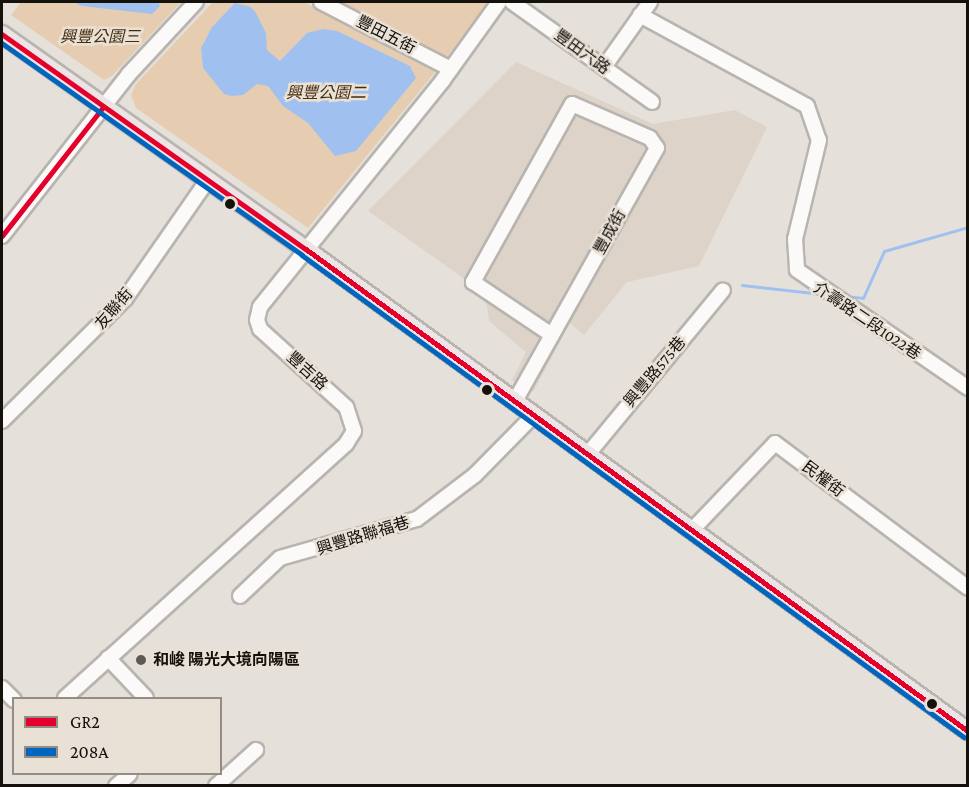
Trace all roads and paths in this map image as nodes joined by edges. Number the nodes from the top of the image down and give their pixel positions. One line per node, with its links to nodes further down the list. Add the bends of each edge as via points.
1 (196, 2): 11 (street)
2 (321, 2): 9 (street, 豐田五街)
3 (499, 2): 9 (street, 豐吉路)
4 (512, 2): 8 (street, 豐田六路)
5 (650, 2): 6 (street)
6 (640, 15): 8 (street); 17 (street, 介壽路二段1022巷, via 807,105 819,140 794,256 797,270)
7 (2, 34): 11 (main road)
8 (604, 67): 10 (street, 豐田六路)
9 (451, 69): 14 (street, 豐吉路)
10 (652, 102)
11 (103, 107): 12 (main road); 13 (street)
12 (207, 181): 14 (main road); 20 (street, 友聯街, via 125,299)
13 (2, 236)
14 (306, 249): 18 (main road); 25 (street, 豐吉路, via 260,307 257,320 260,329 346,407 354,431 346,444)
15 (723, 290): 21 (street, 興豐路575巷)
16 (552, 335): 16 (street, 豐成街, via 657,148 650,138 572,104 473,282); 18 (street, 豐成街)
17 (968, 388)
18 (515, 401): 19 (main road)
19 (534, 415): 21 (main road); 24 (street, 興豐路聯福巷, via 475,475 417,519 280,558)
20 (2, 421)
21 (588, 454): 22 (main road)
22 (692, 530): 23 (street, 民權街, via 775,443); 28 (main road)
23 (968, 588)
24 (240, 596)
25 (108, 658): 26 (street, 豐吉路); 27 (street)
26 (67, 697)
27 (144, 697)
28 (968, 731)
29 (256, 750): 31 (street)
30 (129, 775): 32 (street)
31 (219, 779)
32 (116, 786)

